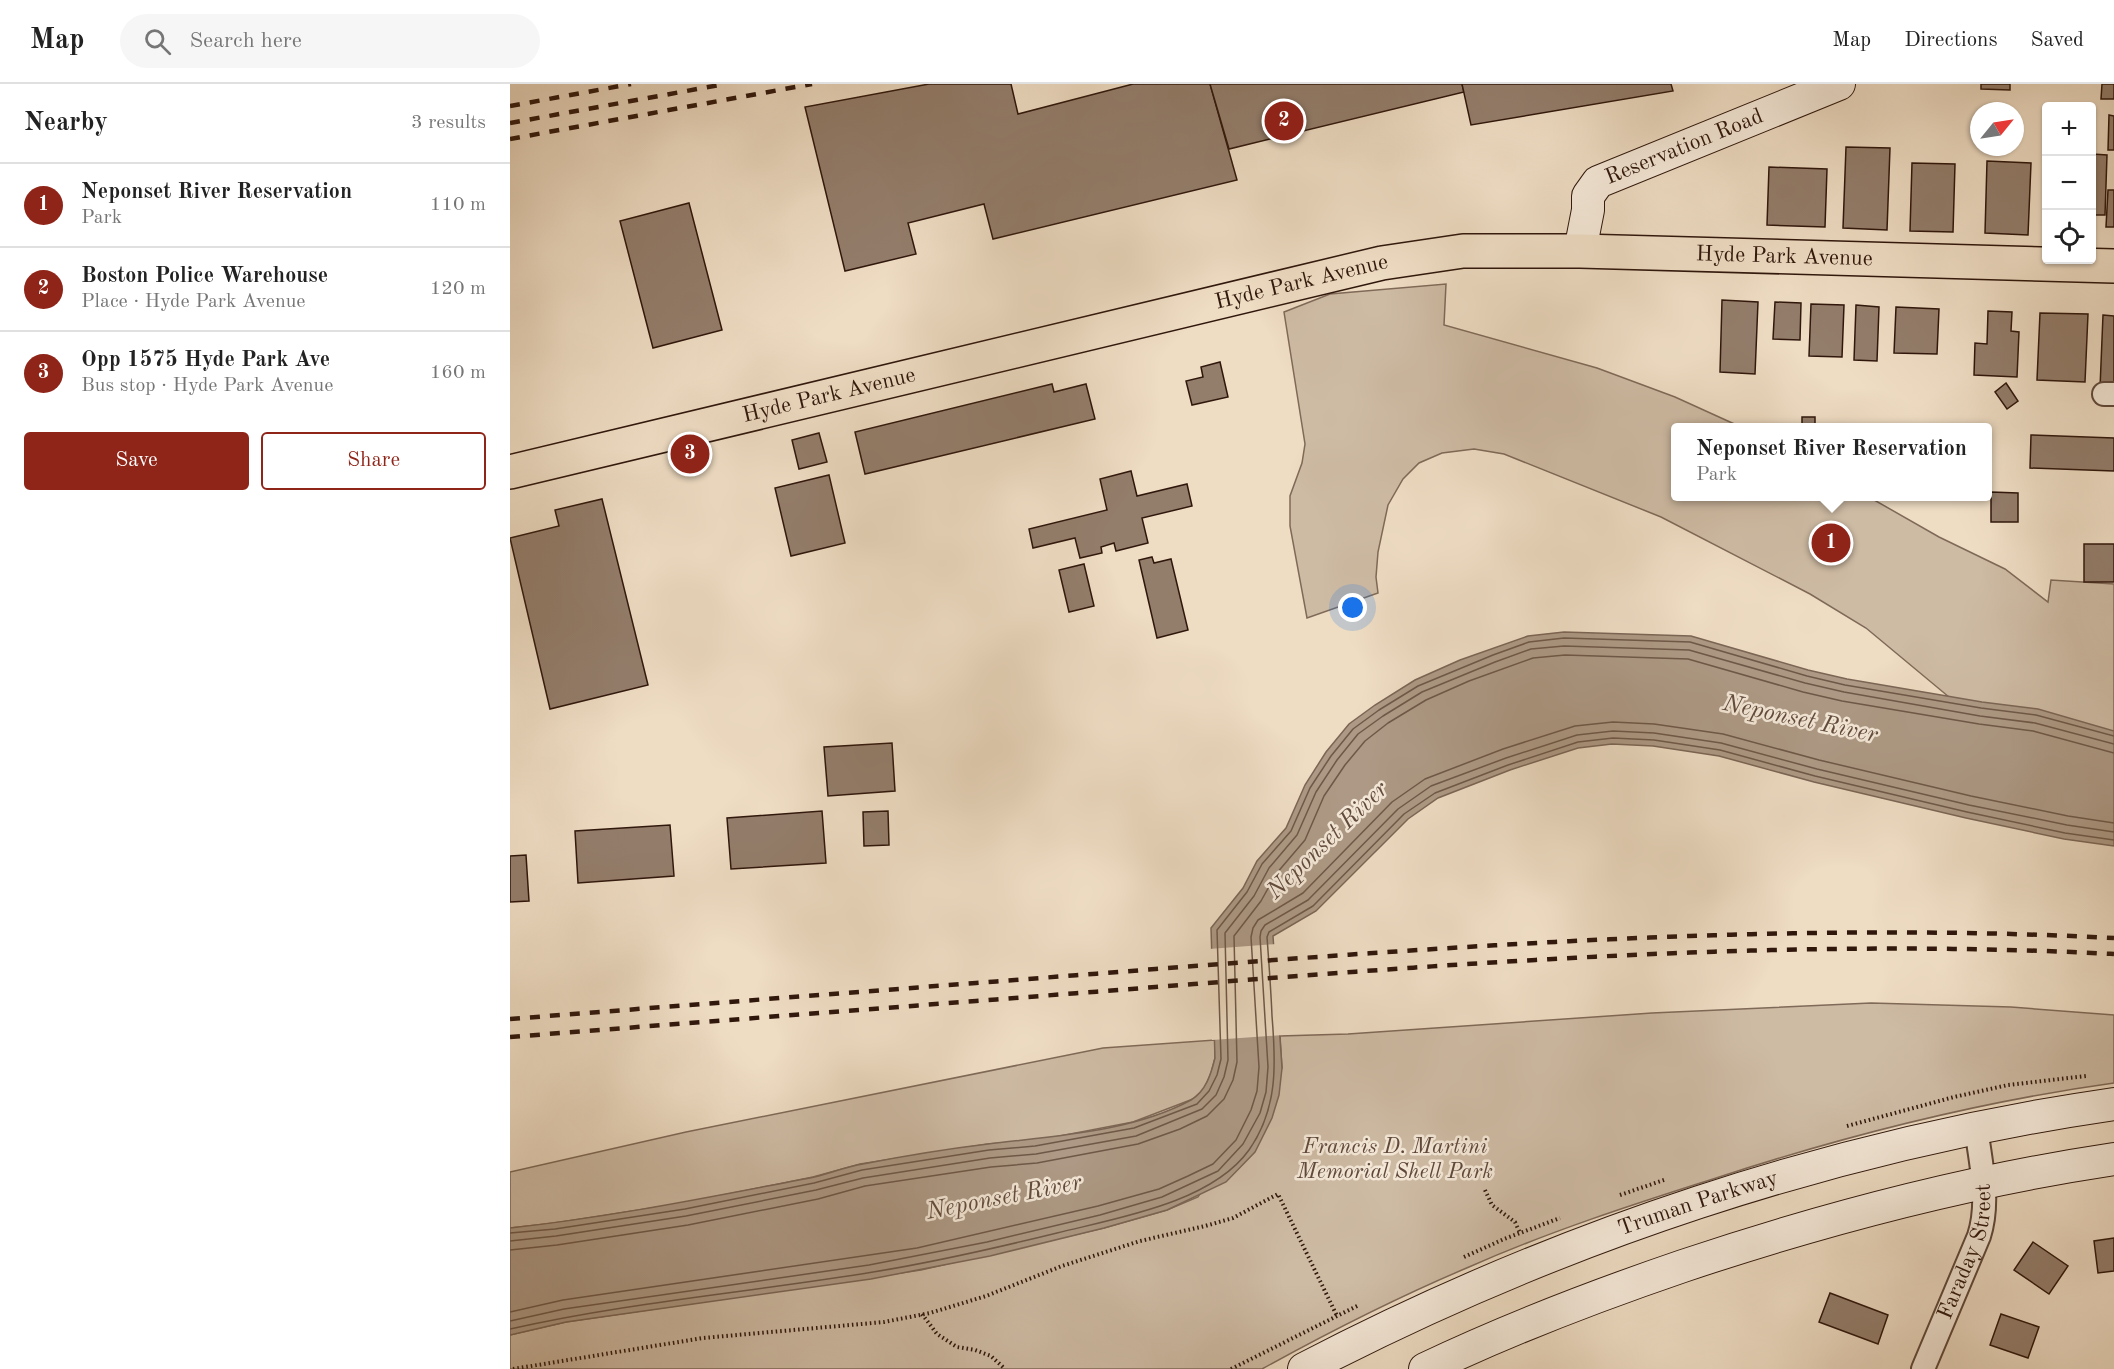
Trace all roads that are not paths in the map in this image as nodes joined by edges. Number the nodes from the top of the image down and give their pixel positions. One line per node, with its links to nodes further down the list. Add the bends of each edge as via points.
1 (1839, 84): 2 (main road, Reservation Road, via 1598,182 1588,196)
2 (1580, 250): 3 (main road, Hyde Park Avenue); 4 (main road, Hyde Park Avenue, via 1463,251 1382,262)
3 (2114, 266)
4 (510, 472)
5 (2114, 1104): 6 (main road, Truman Parkway)
6 (1976, 1128): 8 (street, Faraday Street); 9 (main road, Truman Parkway, via 1761,1183 1624,1228 1461,1293)
7 (2114, 1160): 8 (main road)
8 (1983, 1183): 10 (main road, via 1840,1217 1720,1253 1574,1306); 11 (street, Faraday Street, via 1984,1212 1979,1236)
9 (1304, 1369)
10 (1425, 1369)
11 (1923, 1369)

